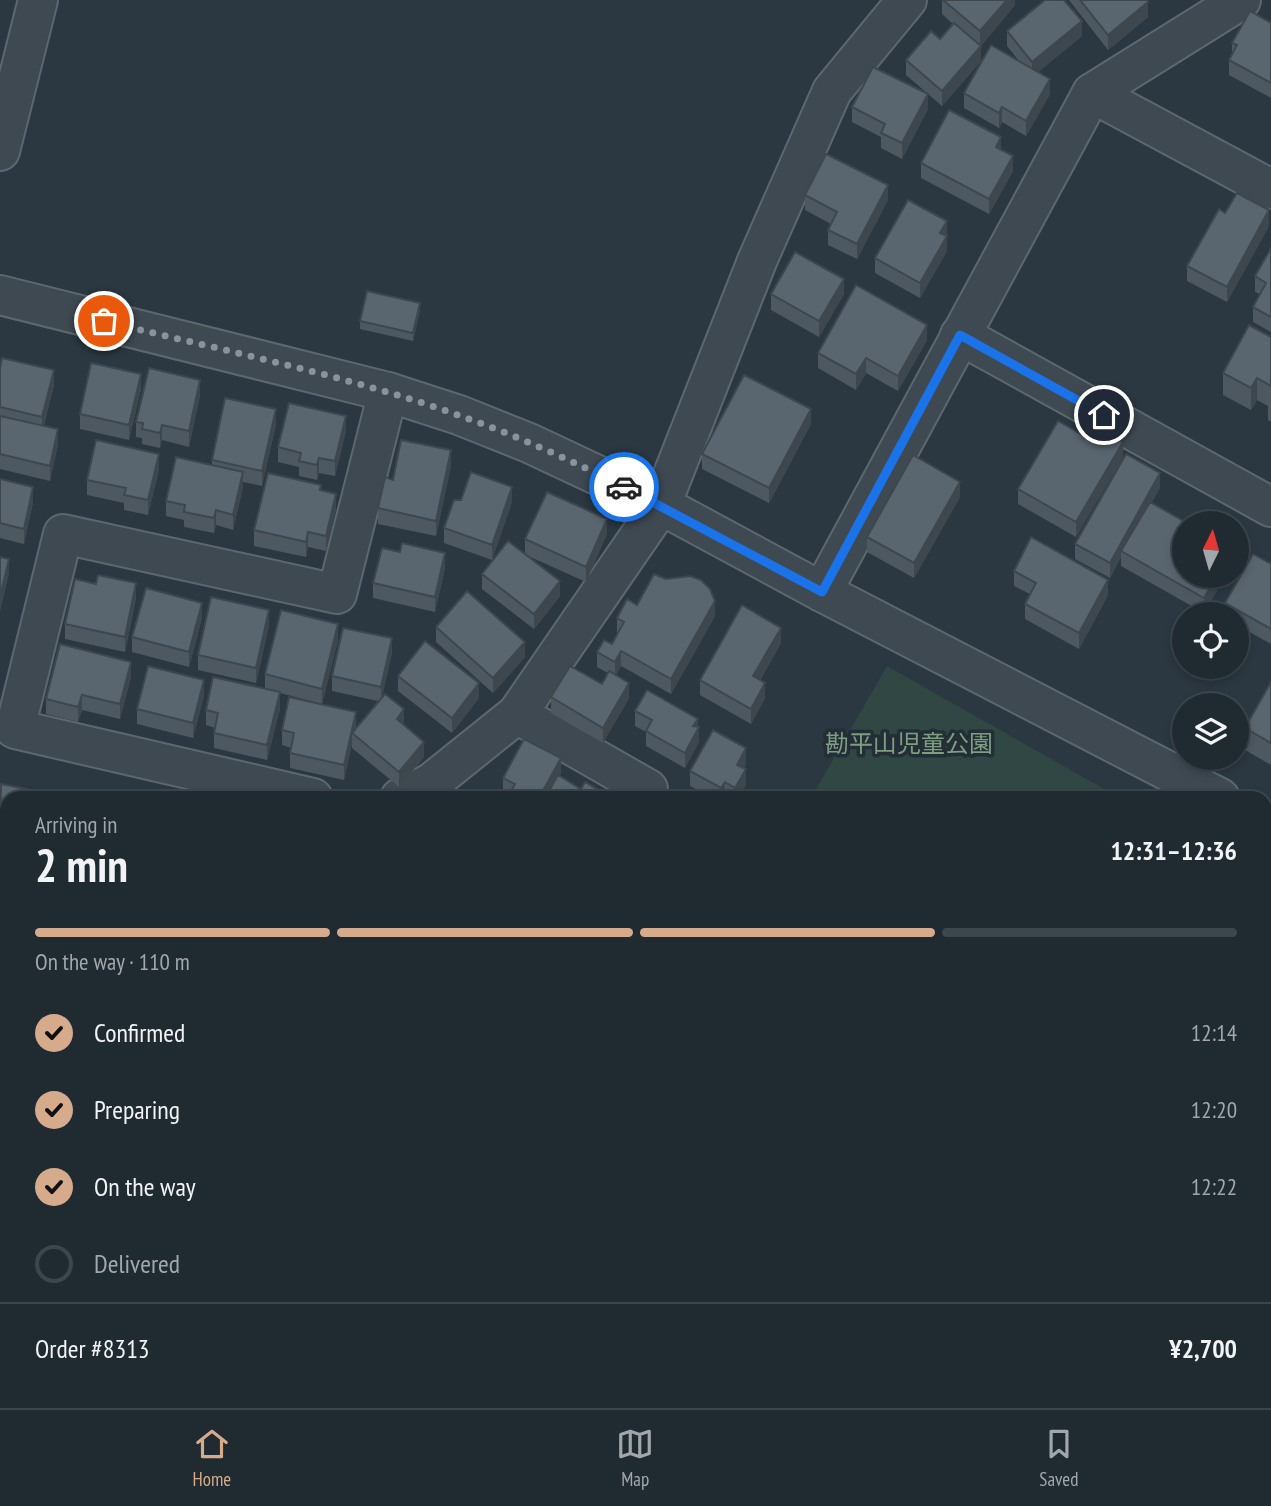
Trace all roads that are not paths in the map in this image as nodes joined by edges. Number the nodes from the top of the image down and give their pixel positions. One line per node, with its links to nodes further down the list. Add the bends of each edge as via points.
1 (38, 0): 5 (street)
2 (1241, 0): 4 (street)
3 (902, 1): 10 (street, via 832,91 757,261)
4 (1092, 93): 6 (street); 8 (street)
5 (0, 150)
6 (1271, 189)
7 (0, 295): 9 (street)
8 (960, 335): 11 (street); 12 (street)
9 (388, 392): 10 (street, via 529,443); 15 (street, via 337,594 63,534 15,729)
10 (661, 505): 12 (street); 13 (street)
11 (1271, 507)
12 (822, 592): 17 (street)
13 (517, 714): 14 (street); 16 (street, via 431,783)
14 (648, 789)
15 (283, 791)
16 (414, 791)
17 (1206, 791)

